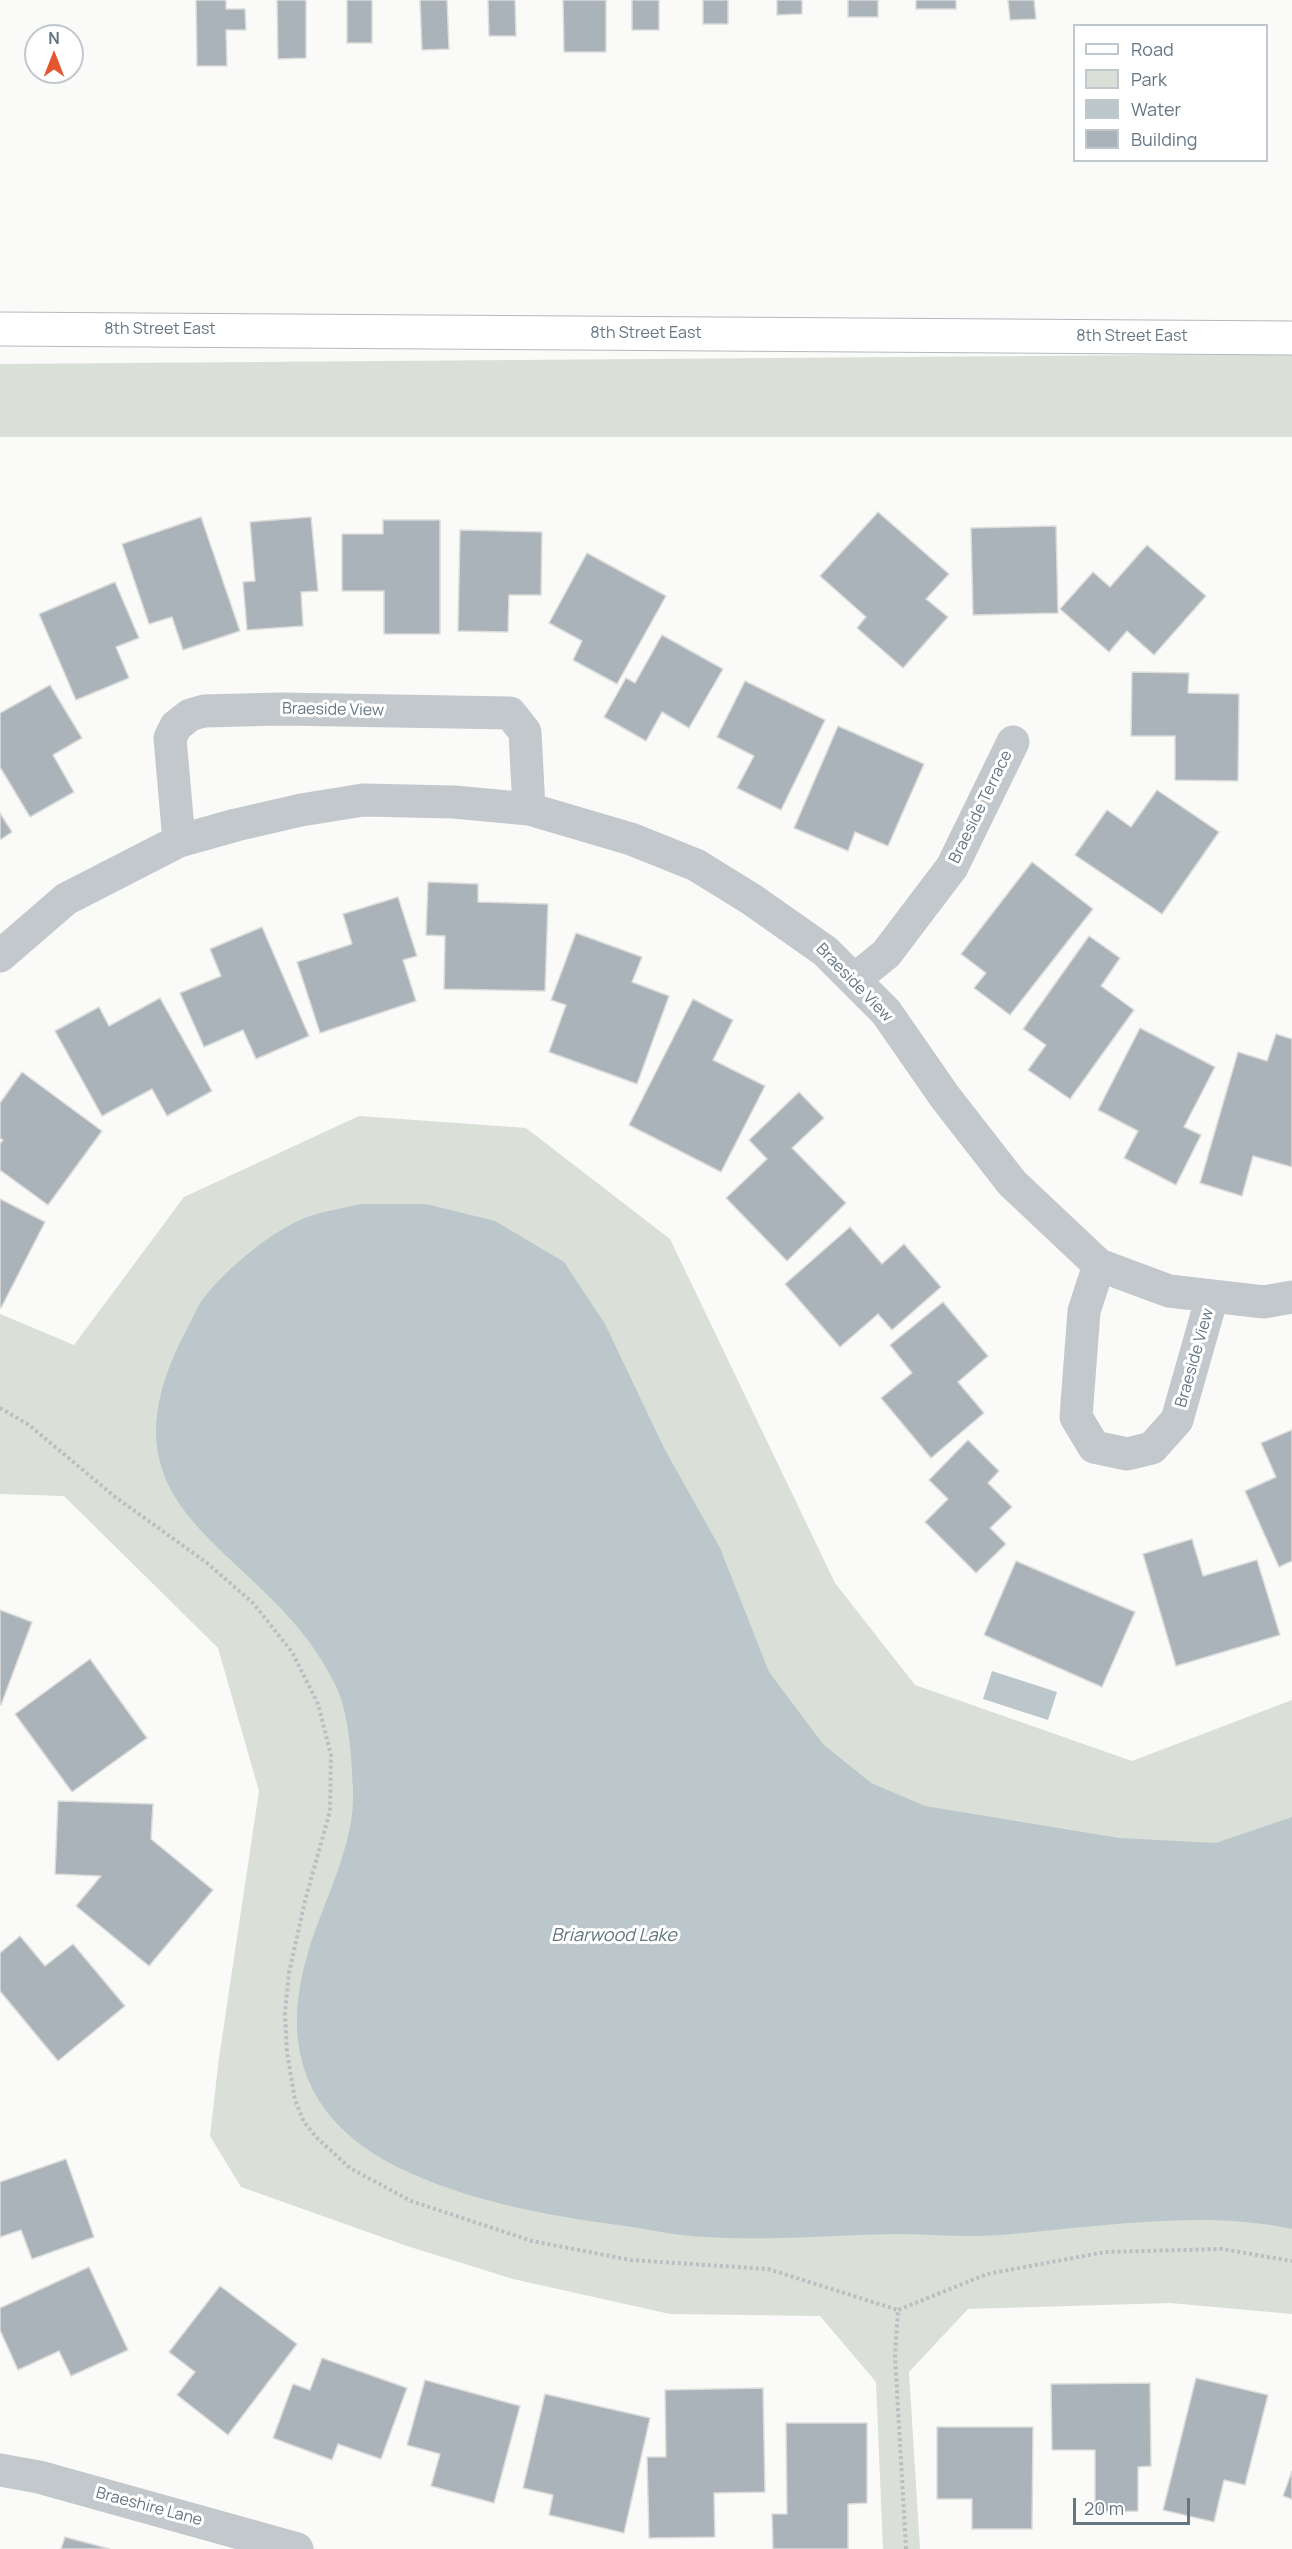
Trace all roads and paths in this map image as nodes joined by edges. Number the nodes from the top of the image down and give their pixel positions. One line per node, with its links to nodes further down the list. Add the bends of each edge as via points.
1 (0, 329): 2 (main road, 8th Street East)
2 (1292, 338)
3 (1013, 742): 7 (street, Braeside Terrace, via 952,867 886,954)
4 (529, 809): 5 (street, Braeside View, via 363,800 290,812); 5 (street, Braeside View, via 525,732 510,713 204,711 190,715 176,726 170,738); 7 (street, Braeside View, via 632,839 696,866 805,935)
5 (179, 841): 6 (street, Braeside View, via 66,899)
6 (0, 956)
7 (854, 980): 8 (street, Braeside View, via 886,1012 1012,1184)
8 (1099, 1265): 9 (street, Braeside View, via 1169,1291); 9 (street, Braeside View, via 1084,1311 1076,1417 1094,1447 1127,1454 1152,1448 1177,1420)
9 (1212, 1297): 10 (street, Braeside View, via 1264,1302)
10 (1292, 1297)
11 (0, 1408): 13 (path, via 29,1425 253,1603 292,1652 318,1704 331,1755 330,1811 305,1901 289,1973 285,2013 286,2052 295,2100 304,2122 318,2139 350,2168 411,2201 532,2241 631,2260 768,2269)
12 (1292, 2261): 13 (path, via 1222,2249 1105,2252 987,2274)
13 (898, 2310): 16 (path, via 895,2356)
14 (0, 2470): 15 (street, Braeshire Lane, via 39,2477)
15 (297, 2549)
16 (906, 2549)

